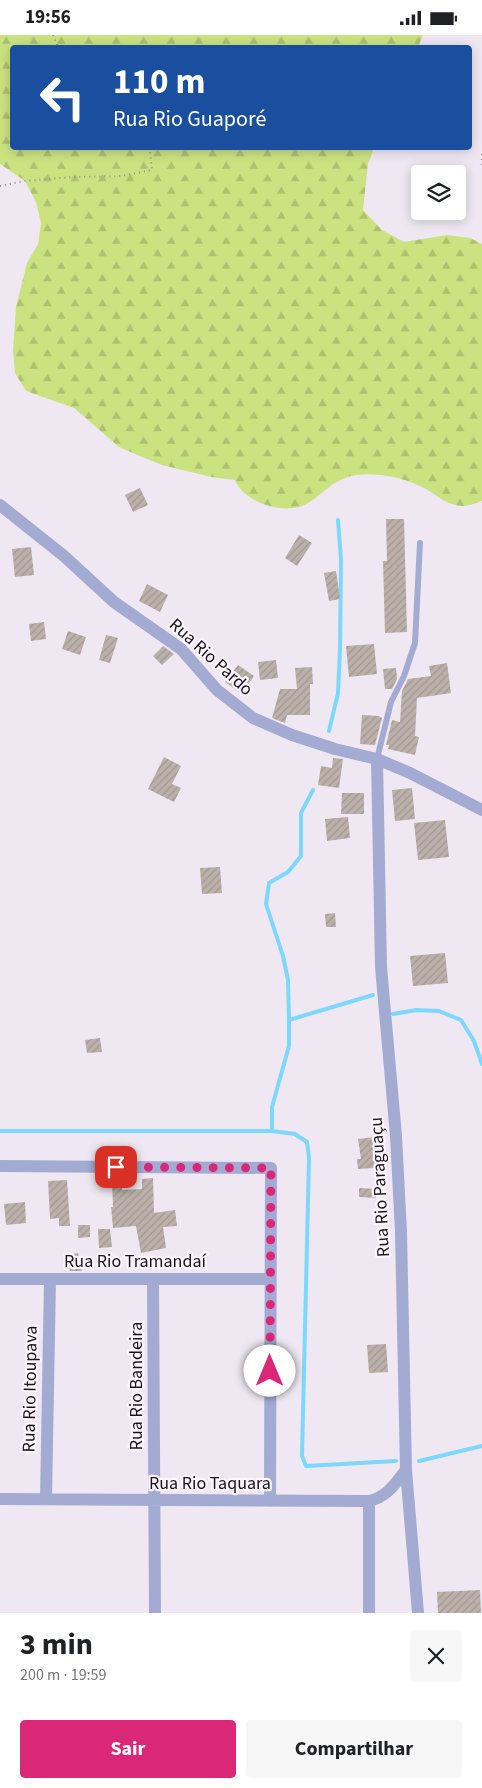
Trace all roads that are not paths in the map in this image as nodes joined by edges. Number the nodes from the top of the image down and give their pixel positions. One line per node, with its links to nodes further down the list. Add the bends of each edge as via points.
1 (0, 505): 3 (street, Rua Rio Pardo, via 64,556 114,602 181,649 218,690 252,718 292,735)
2 (420, 543): 3 (lane, via 415,643 391,702)
3 (376, 759): 4 (street, Rua Rio Pardo); 10 (street, Rua Rio Paraguaçu, via 381,967 394,1105 401,1232)
4 (482, 809)
5 (0, 1166): 9 (street, via 271,1168)
6 (0, 1279): 7 (street, Rua Rio Tramandaí)
7 (50, 1279): 8 (street, Rua Rio Tramandaí); 12 (street, Rua Rio Itoupava)
8 (154, 1279): 9 (street, Rua Rio Tramandaí); 13 (street, Rua Rio Bandeira)
9 (270, 1279): 14 (street)
10 (406, 1470): 15 (street, Rua Rio Taquara, via 380,1499); 18 (street, Rua Rio Paraguaçu)
11 (0, 1499): 12 (street, Rua Rio Taquara)
12 (46, 1499): 13 (street, Rua Rio Taquara)
13 (154, 1500): 14 (street, Rua Rio Taquara); 16 (street, Rua Rio Bandeira)
14 (270, 1501): 15 (street, Rua Rio Taquara)
15 (369, 1501): 17 (street)
16 (155, 1613)
17 (369, 1613)
18 (418, 1613)

